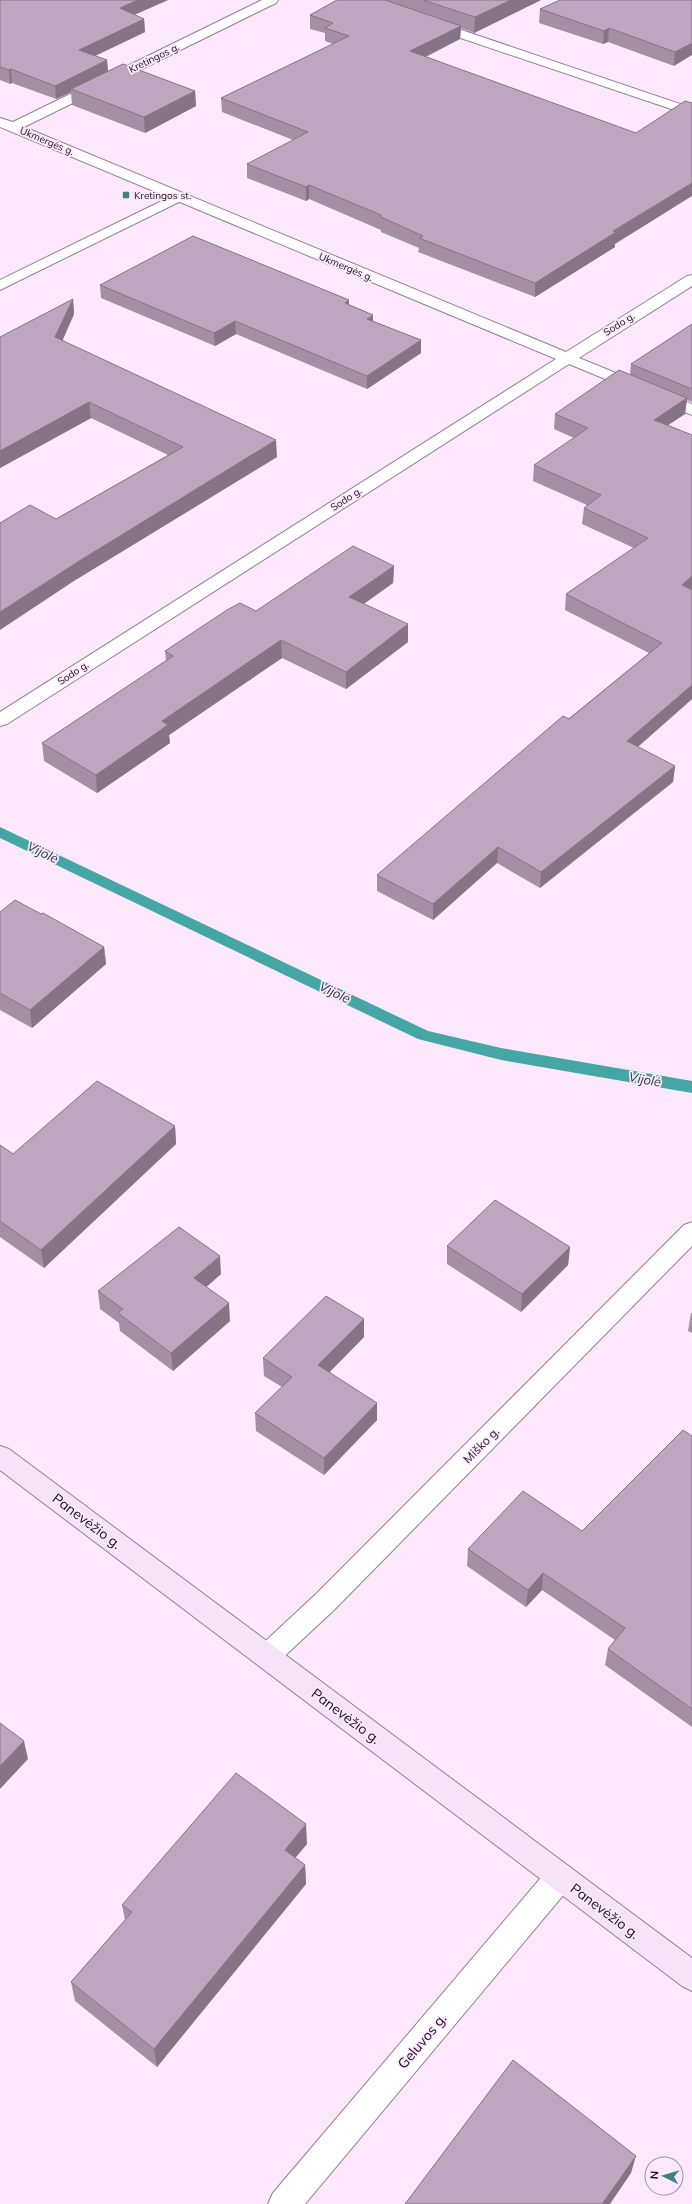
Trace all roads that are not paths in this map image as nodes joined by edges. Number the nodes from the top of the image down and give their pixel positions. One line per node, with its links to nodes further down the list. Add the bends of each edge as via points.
1 (272, 0): 5 (street, Kretingos g.)
2 (421, 20): 3 (street)
3 (692, 112)
4 (0, 122): 5 (street, Ukmergės g.)
5 (14, 127): 6 (street, Ukmergės g.)
6 (178, 198): 8 (street); 9 (street, Ukmergės g.)
7 (692, 278): 9 (street, Sodo g.)
8 (0, 286)
9 (566, 358): 10 (street, Ukmergės g.); 11 (street, Sodo g.)
10 (692, 410)
11 (0, 720)
12 (692, 1231): 14 (street, Miško g., via 324,1602)
13 (0, 1456): 14 (street, Panevėžio g.)
14 (267, 1656): 15 (street, Panevėžio g.)
15 (560, 1877): 16 (street, Panevėžio g.); 17 (street, Geluvos g.)
16 (692, 1976)
17 (284, 2204)

